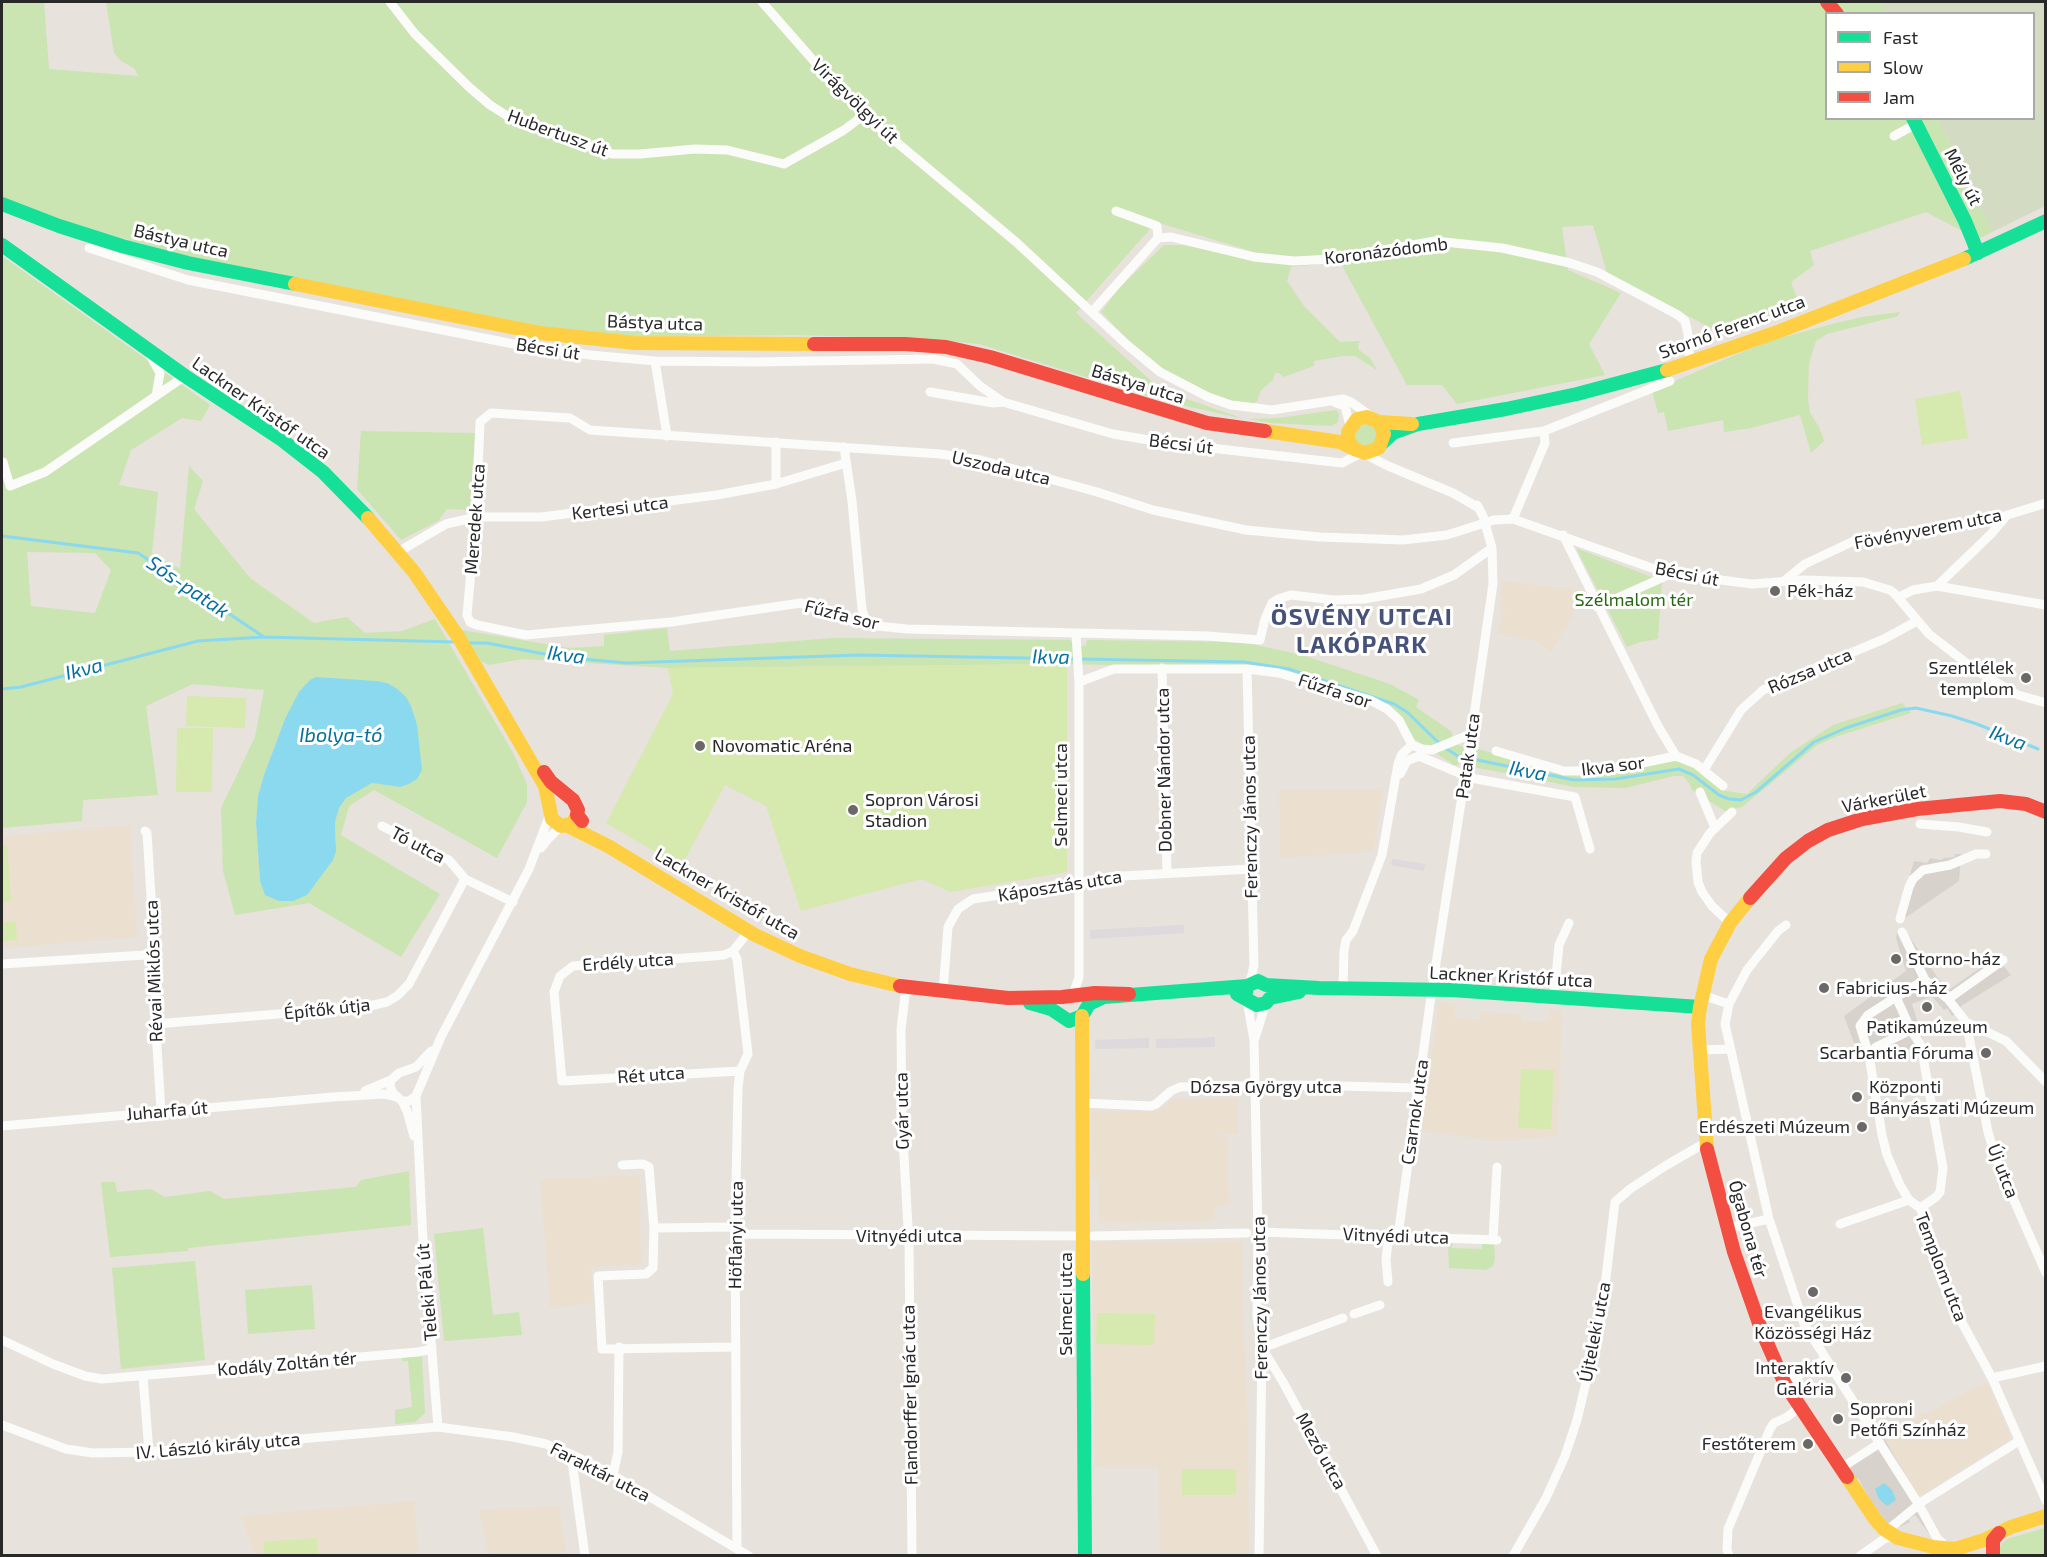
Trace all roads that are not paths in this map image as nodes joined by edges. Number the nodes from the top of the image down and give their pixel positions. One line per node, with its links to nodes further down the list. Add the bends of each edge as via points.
1 (390, 2): 3 (street, Hubertusz út, via 415,34 490,105 517,122 612,154 727,150 784,164)
2 (762, 2): 3 (street, Virágvölgyi út)
3 (864, 115): 13 (street, Virágvölgyi út, via 1016,242)
4 (1915, 122): 5 (street); 12 (street, Mély út)
5 (1894, 136)
6 (2, 204): 29 (street, Bástya utca, via 122,246 188,263 540,333 635,343 946,347 1208,423)
7 (1116, 211): 9 (street, via 1157,226)
8 (2046, 221): 12 (street, Stornó Ferenc utca)
9 (1158, 238): 13 (street); 16 (street, Koronázódomb, via 1171,237 1254,257 1294,261 1332,259 1435,241 1550,258 1597,272 1678,315 1688,334)
10 (2, 245): 14 (street, Lackner Kristóf utca)
11 (89, 248): 15 (street, Bécsi út, via 188,280 304,304 524,346)
12 (1978, 253): 16 (street, Stornó Ferenc utca)
13 (1092, 312): 22 (street, Virágvölgyi út, via 1160,372 1208,397 1231,405 1272,410)
14 (144, 348): 17 (street, Lackner Kristóf utca); 20 (street, via 160,373)
15 (655, 361): 21 (street, Bécsi út, via 933,359 957,364); 28 (street)
16 (1690, 363): 25 (street, Stornó Ferenc utca, via 1577,394)
17 (185, 376): 20 (street); 48 (street, Lackner Kristóf utca, via 323,472)
18 (1670, 381): 27 (street)
19 (930, 392): 21 (street, Bécsi út)
20 (156, 396): 35 (street, via 45,472 20,483 10,486)
21 (1003, 402): 34 (street, Bécsi út, via 1113,434 1167,443 1342,463)
22 (1322, 402): 23 (street, Virágvölgyi út, via 1343,399); 26 (street, via 1345,406)
23 (1376, 421): 25 (street, Stornó Ferenc utca); 26 (street, via 1360,418); 31 (street, via 1384,434)
24 (480, 422): 28 (street, Uszoda utca, via 491,413 570,418 591,430); 41 (street, Meredek utca)
25 (1418, 424): 31 (street, Stornó Ferenc utca, via 1393,433)
26 (1350, 427): 29 (street, Bástya utca); 34 (street, via 1348,439)
27 (1544, 431): 32 (street); 42 (street, via 1545,443)
28 (667, 436): 30 (street, Uszoda utca)
29 (1313, 438): 34 (street, Bástya utca, via 1340,442)
30 (776, 442): 33 (street, Uszoda utca); 38 (street)
31 (1382, 443): 34 (street, via 1374,451); 37 (street, via 1383,456)
32 (1453, 443)
33 (844, 447): 36 (street); 43 (street, Uszoda utca, via 981,460 1153,510 1246,530 1403,540 1447,535)
34 (1359, 451): 37 (street)
35 (3, 462)
36 (846, 463): 38 (street, Kertesi utca); 59 (street)
37 (1395, 468): 43 (street, via 1477,506)
38 (776, 484): 41 (street, Kertesi utca, via 541,518)
39 (2046, 503): 40 (street, Fövényverem utca)
40 (2007, 515): 44 (street, Fövényverem utca); 45 (street)
41 (476, 517): 48 (street, Kertesi utca, via 446,524); 57 (street, Meredek utca)
42 (1513, 519): 43 (street, Bécsi út); 46 (street, Bécsi út)
43 (1489, 521): 47 (street, Patak utca)
44 (1985, 522): 45 (street, via 1993,526); 49 (street, Fövényverem utca, via 1858,539)
45 (1991, 534): 53 (street)
46 (1563, 535): 50 (street, Bécsi út); 56 (street)
47 (1492, 548): 60 (street, Fűzfa sor, via 1454,575 1421,589 1364,599 1291,596 1272,603 1260,640); 66 (street, Patak utca, via 1493,584)
48 (398, 552): 65 (street, Lackner Kristóf utca, via 440,608)
49 (1800, 568): 51 (street, via 1797,575); 52 (street, Fövényverem utca)
50 (1666, 573): 52 (street, Bécsi út, via 1742,583); 56 (street)
51 (1804, 580): 52 (street, Bécsi út); 54 (street, Bécsi út, via 1863,582 1888,589)
52 (1784, 581)
53 (1938, 586): 54 (street); 55 (street)
54 (1899, 597): 58 (street)
55 (2046, 605)
56 (1597, 607): 69 (street)
57 (467, 615): 59 (street, Fűzfa sor, via 477,626 526,635 670,622 801,603)
58 (1917, 621): 64 (street, via 1974,669 2008,690); 70 (street, Rózsa utca, via 1763,690 1741,710)
59 (867, 625): 60 (street, Fűzfa sor)
60 (1076, 634): 63 (street, Selmeci utca)
61 (1162, 668): 62 (street); 63 (street, via 1114,669); 91 (street, Dobner Nándor utca)
62 (1247, 669): 67 (street, Fűzfa sor, via 1279,673 1370,700 1399,720); 90 (street, Ferenczy János utca)
63 (1079, 682): 93 (street, Selmeci utca)
64 (2046, 703)
65 (516, 734): 75 (street, Lackner Kristóf utca); 77 (street, Lackner Kristóf utca, via 544,786)
66 (1471, 734): 67 (street, via 1432,750); 71 (street, Patak utca)
67 (1412, 746): 72 (street, via 1402,754)
68 (1496, 751): 69 (street, Ikva sor, via 1564,771 1609,769)
69 (1676, 756): 70 (street)
70 (1704, 770): 73 (street)
71 (1465, 776): 72 (street, Ikva sor, via 1419,756 1407,760); 87 (street, Ikva sor, via 1575,797); 108 (street, Patak utca)
72 (1394, 785): 107 (street, via 1382,855 1346,940)
73 (1723, 786)
74 (1700, 792): 83 (street)
75 (567, 797): 77 (street, via 555,799); 79 (street, Lackner Kristóf utca, via 573,800)
76 (2045, 808): 97 (street, Várkerület, via 2018,802 1990,802 1889,813 1833,828 1808,840 1786,858)
77 (550, 812): 81 (street, Lackner Kristóf utca, via 552,819); 89 (street)
78 (1732, 812): 83 (street)
79 (577, 815): 81 (street, via 572,824); 86 (street, Lackner Kristóf utca)
80 (1920, 824): 85 (street, Várkerület)
81 (563, 825): 86 (street, Lackner Kristóf utca); 89 (street, via 548,839)
82 (382, 826): 92 (street, Tó utca, via 449,860)
83 (1715, 828): 97 (street, via 1697,853 1696,871 1702,892)
84 (145, 831): 102 (street, Révai Miklós utca)
85 (1987, 832)
86 (608, 846): 99 (street, Lackner Kristóf utca)
87 (1590, 849)
88 (1986, 854): 95 (street, via 1923,870 1909,887)
89 (529, 868): 94 (street, Teleki Pál út)
90 (1251, 870): 91 (street, Káposztás utca); 110 (street, Ferenczy János utca)
91 (1167, 873): 93 (street, Káposztás utca)
92 (465, 879): 94 (street, Tó utca); 121 (street, Építők útja, via 409,984 387,1002)
93 (1079, 882): 109 (street, Káposztás utca, via 973,899 962,906 954,914 947,934); 117 (street, Selmeci utca)
94 (513, 902): 123 (street, Teleki Pál út)
95 (1900, 919)
96 (1569, 923): 112 (street, via 1558,945)
97 (1730, 923): 116 (street, Ógabona tér, via 1712,959)
98 (1786, 925): 118 (street, via 1747,970)
99 (749, 931): 101 (street); 106 (street, Lackner Kristóf utca, via 830,968)
100 (1902, 932): 105 (street)
101 (733, 951): 130 (street, Höflányi utca, via 748,1054); 132 (street, Erdély utca, via 713,957 573,966 560,976 554,992)
102 (155, 960): 104 (street, via 145,955); 121 (street, Révai Miklós utca)
103 (2003, 960): 115 (street)
104 (2, 964)
105 (1925, 980): 113 (street); 115 (street, Új utca)
106 (906, 987): 109 (street, Lackner Kristóf utca); 155 (street, Gyár utca, via 901,1042)
107 (1343, 989): 108 (street, Lackner Kristóf utca); 110 (street, Lackner Kristóf utca)
108 (1432, 989): 112 (street, Lackner Kristóf utca); 135 (street, Csarnok utca)
109 (943, 992): 114 (street, Lackner Kristóf utca)
110 (1257, 992): 111 (street, Lackner Kristóf utca); 124 (street, Ferenczy János utca); 124 (street, Ferenczy János utca)
111 (1130, 994): 117 (street, Lackner Kristóf utca); 117 (street, Lackner Kristóf utca)
112 (1554, 997): 116 (street, Lackner Kristóf utca)
113 (1896, 997): 122 (street); 128 (street, Templom utca, via 1868,1015 1860,1026)
114 (1008, 998): 117 (street, Lackner Kristóf utca); 119 (street, Lackner Kristóf utca, via 1042,1005)
115 (1948, 999): 120 (street, Új utca)
116 (1704, 1002): 118 (street); 126 (street, Ógabona tér)
117 (1078, 1004): 119 (street, Lackner Kristóf utca, via 1073,1020); 119 (street, via 1058,1003); 127 (street, Selmeci utca)
118 (1729, 1004): 125 (street, via 1725,1024)
119 (1062, 1017): 127 (street, Selmeci utca)
120 (1966, 1022): 133 (street, via 2006,1041); 158 (street, Új utca, via 1997,1162)
121 (155, 1024): 140 (street, Révai Miklós utca)
122 (1911, 1030): 128 (street, via 1876,1047); 147 (street, via 1920,1044 1943,1168 1940,1192)
123 (441, 1037): 129 (street, Teleki Pál út, via 423,1061); 136 (street, Teleki Pál út)
124 (1254, 1040): 134 (street, Ferenczy János utca)
125 (1730, 1049): 126 (street); 148 (street)
126 (1699, 1050): 142 (street, Ógabona tér)
127 (1082, 1052): 139 (street, Selmeci utca)
128 (1869, 1058): 146 (street, Templom utca, via 1887,1155)
129 (409, 1071): 131 (street, Teleki Pál út); 136 (street, via 419,1081)
130 (740, 1071): 132 (street, Rét utca); 152 (street, Höflányi utca)
131 (391, 1080): 137 (street, Juharfa út, via 369,1090); 138 (street, Teleki Pál út, via 390,1086)
132 (562, 1081)
133 (2046, 1082)
134 (1256, 1085): 135 (street, Dózsa György utca); 139 (street, Dózsa György utca, via 1180,1087 1151,1106); 153 (street, Ferenczy János utca)
135 (1419, 1088): 156 (street, Csarnok utca)
136 (418, 1092): 138 (street, via 409,1101); 143 (street, Teleki Pál út)
137 (333, 1097): 138 (street, Juharfa út, via 374,1095); 140 (street, Juharfa út)
138 (399, 1099): 143 (street, Teleki Pál út, via 411,1119)
139 (1082, 1103): 157 (street, Selmeci utca)
140 (161, 1111): 141 (street, Juharfa út)
141 (2, 1126)
142 (1705, 1143): 151 (street, Ógabona tér); 196 (street, Újteleki utca, via 1621,1196 1614,1206 1601,1319 1577,1420 1546,1498)
143 (419, 1156): 167 (street, Teleki Pál út)
144 (622, 1165): 150 (street, via 649,1167)
145 (1497, 1167): 156 (street, Vitnyédi utca, via 1495,1240)
146 (1909, 1200): 147 (street, Templom utca); 149 (street)
147 (1920, 1208): 171 (street, Templom utca, via 1944,1286)
148 (1769, 1219): 151 (street); 168 (street, via 1800,1314)
149 (1840, 1224)
150 (654, 1228): 152 (street, Vitnyédi utca); 164 (street, via 650,1272 598,1276 602,1349)
151 (1728, 1228): 172 (street, Ógabona tér, via 1761,1329)
152 (735, 1231): 155 (street, Vitnyédi utca); 165 (street, Höflányi utca)
153 (1258, 1232): 156 (street, Vitnyédi utca); 166 (street, Ferenczy János utca, via 1257,1317)
154 (1247, 1233): 157 (street, Vitnyédi utca)
155 (908, 1235): 157 (street, Vitnyédi utca); 192 (street, Flandorffer Ignác utca)
156 (1393, 1235): 159 (street, Csarnok utca, via 1386,1259)
157 (1088, 1236): 193 (street, Selmeci utca)
158 (2046, 1273)
159 (1388, 1282)
160 (1380, 1305): 161 (street)
161 (1354, 1314)
162 (1344, 1318): 166 (street)
163 (2, 1340): 170 (street, Kodály Zoltán tér, via 85,1376)
164 (619, 1347): 165 (street); 181 (street, via 618,1452)
165 (736, 1347): 189 (street, Höflányi utca)
166 (1262, 1348): 194 (street, Ferenczy János utca); 195 (street, Mező utca)
167 (432, 1349): 170 (street, Kodály Zoltán tér); 175 (street, Teleki Pál út)
168 (1825, 1359): 172 (street); 177 (street)
169 (2046, 1366): 171 (street)
170 (143, 1377): 178 (street)
171 (1992, 1378): 176 (street, Templom utca)
172 (1785, 1384): 173 (street, Ógabona tér)
173 (1800, 1407): 180 (street, Ógabona tér); 197 (street, via 1771,1426 1728,1529)
174 (2, 1425): 178 (street, IV. László király utca, via 66,1449 93,1453)
175 (438, 1427): 178 (street, IV. László király utca); 179 (street, Faraktár utca, via 513,1437)
176 (2019, 1442): 182 (street, Templom utca); 183 (street)
177 (1880, 1443): 180 (street); 183 (street)
178 (149, 1452)
179 (571, 1454): 181 (street, Faraktár utca); 190 (street)
180 (1841, 1468): 185 (street, Ógabona tér, via 1875,1519)
181 (613, 1475): 189 (street, Faraktár utca)
182 (2046, 1501)
183 (1919, 1505): 185 (street); 188 (street)
184 (2046, 1516): 186 (street)
185 (1891, 1532): 188 (street, via 1912,1543); 198 (street)
186 (1999, 1533): 187 (street); 200 (street, via 1994,1540)
187 (1984, 1540): 188 (street); 199 (street)
188 (1945, 1548)
189 (738, 1549): 191 (street, Faraktár utca)
190 (585, 1556)
191 (749, 1556)
192 (912, 1556)
193 (1085, 1556)
194 (1259, 1556)
195 (1377, 1556)
196 (1513, 1556)
197 (1729, 1556)
198 (1860, 1556)
199 (1972, 1556)
200 (1993, 1556)

